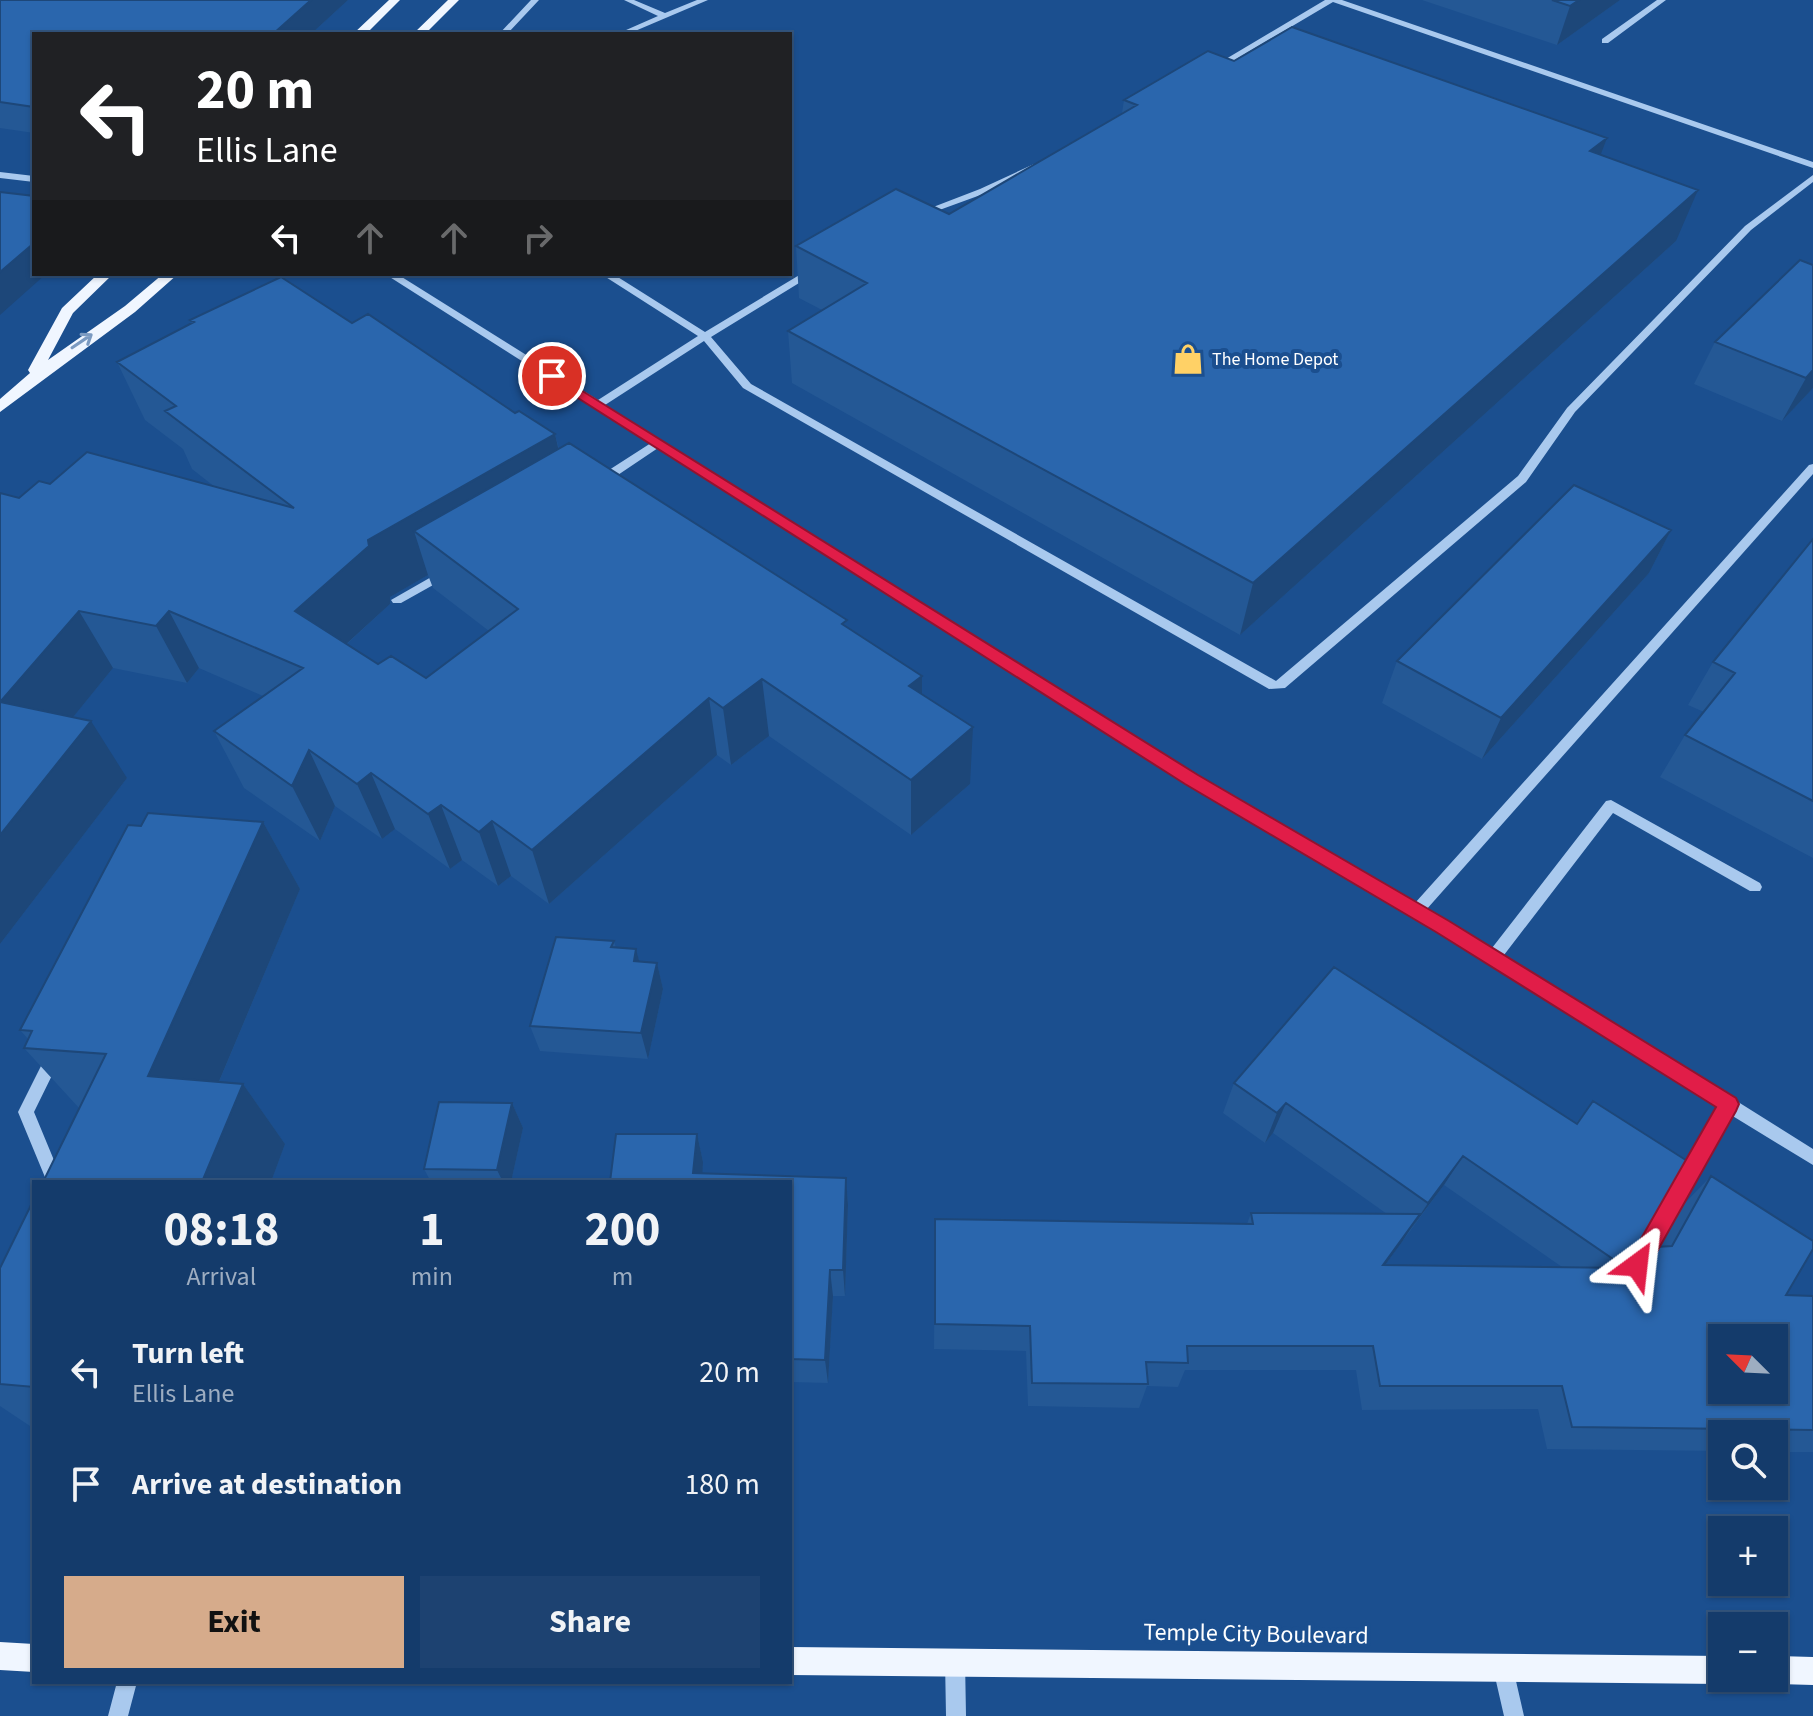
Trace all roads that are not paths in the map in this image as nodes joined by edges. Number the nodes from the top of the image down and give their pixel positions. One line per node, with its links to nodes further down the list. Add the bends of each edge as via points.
1 (395, 0): 9 (main road)
2 (454, 0): 10 (main road)
3 (535, 0): 11 (street)
4 (628, 0): 8 (street)
5 (704, 0): 8 (street)
6 (1332, 0): 14 (street); 16 (street)
7 (1662, 0): 13 (street)
8 (665, 16): 12 (street)
9 (361, 32)
10 (421, 32)
11 (505, 32)
12 (626, 32)
13 (1605, 41)
14 (1205, 74)
15 (1050, 158): 20 (street)
16 (1813, 165)
17 (0, 175): 19 (street)
18 (1813, 178): 26 (street, via 1748,228 1582,398 1522,479 1274,686 747,386)
19 (32, 179)
20 (913, 217)
21 (822, 265): 26 (street)
22 (104, 276): 27 (main road, via 67,311)
23 (169, 276): 27 (main road, one-way to 23, via 147,298)
24 (393, 276): 28 (street)
25 (609, 276): 26 (street)
26 (705, 336): 28 (street)
27 (32, 375): 29 (main road)
28 (598, 405): 30 (street)
29 (0, 407)
30 (659, 443): 32 (street); 36 (street, via 1191,779)
31 (1813, 467): 36 (street)
32 (593, 485)
33 (462, 563): 34 (street)
34 (397, 600)
35 (1755, 887): 37 (street, via 1611,805)
36 (1417, 911): 37 (street)
37 (1494, 957): 39 (street)
38 (60, 1044): 41 (street, via 26,1112)
39 (1729, 1104): 40 (street); 42 (street)
40 (1813, 1158)
41 (54, 1180)
42 (1637, 1265)
43 (0, 1656): 44 (main road)
44 (32, 1658)
45 (955, 1660): 46 (main road, Temple City Boulevard); 47 (main road, Temple City Boulevard); 53 (street)
46 (792, 1661)
47 (1503, 1668): 48 (main road, Temple City Boulevard); 54 (street)
48 (1708, 1670)
49 (1788, 1670): 50 (main road)
50 (1813, 1671)
51 (126, 1684): 52 (street)
52 (118, 1716)
53 (956, 1716)
54 (1514, 1716)

